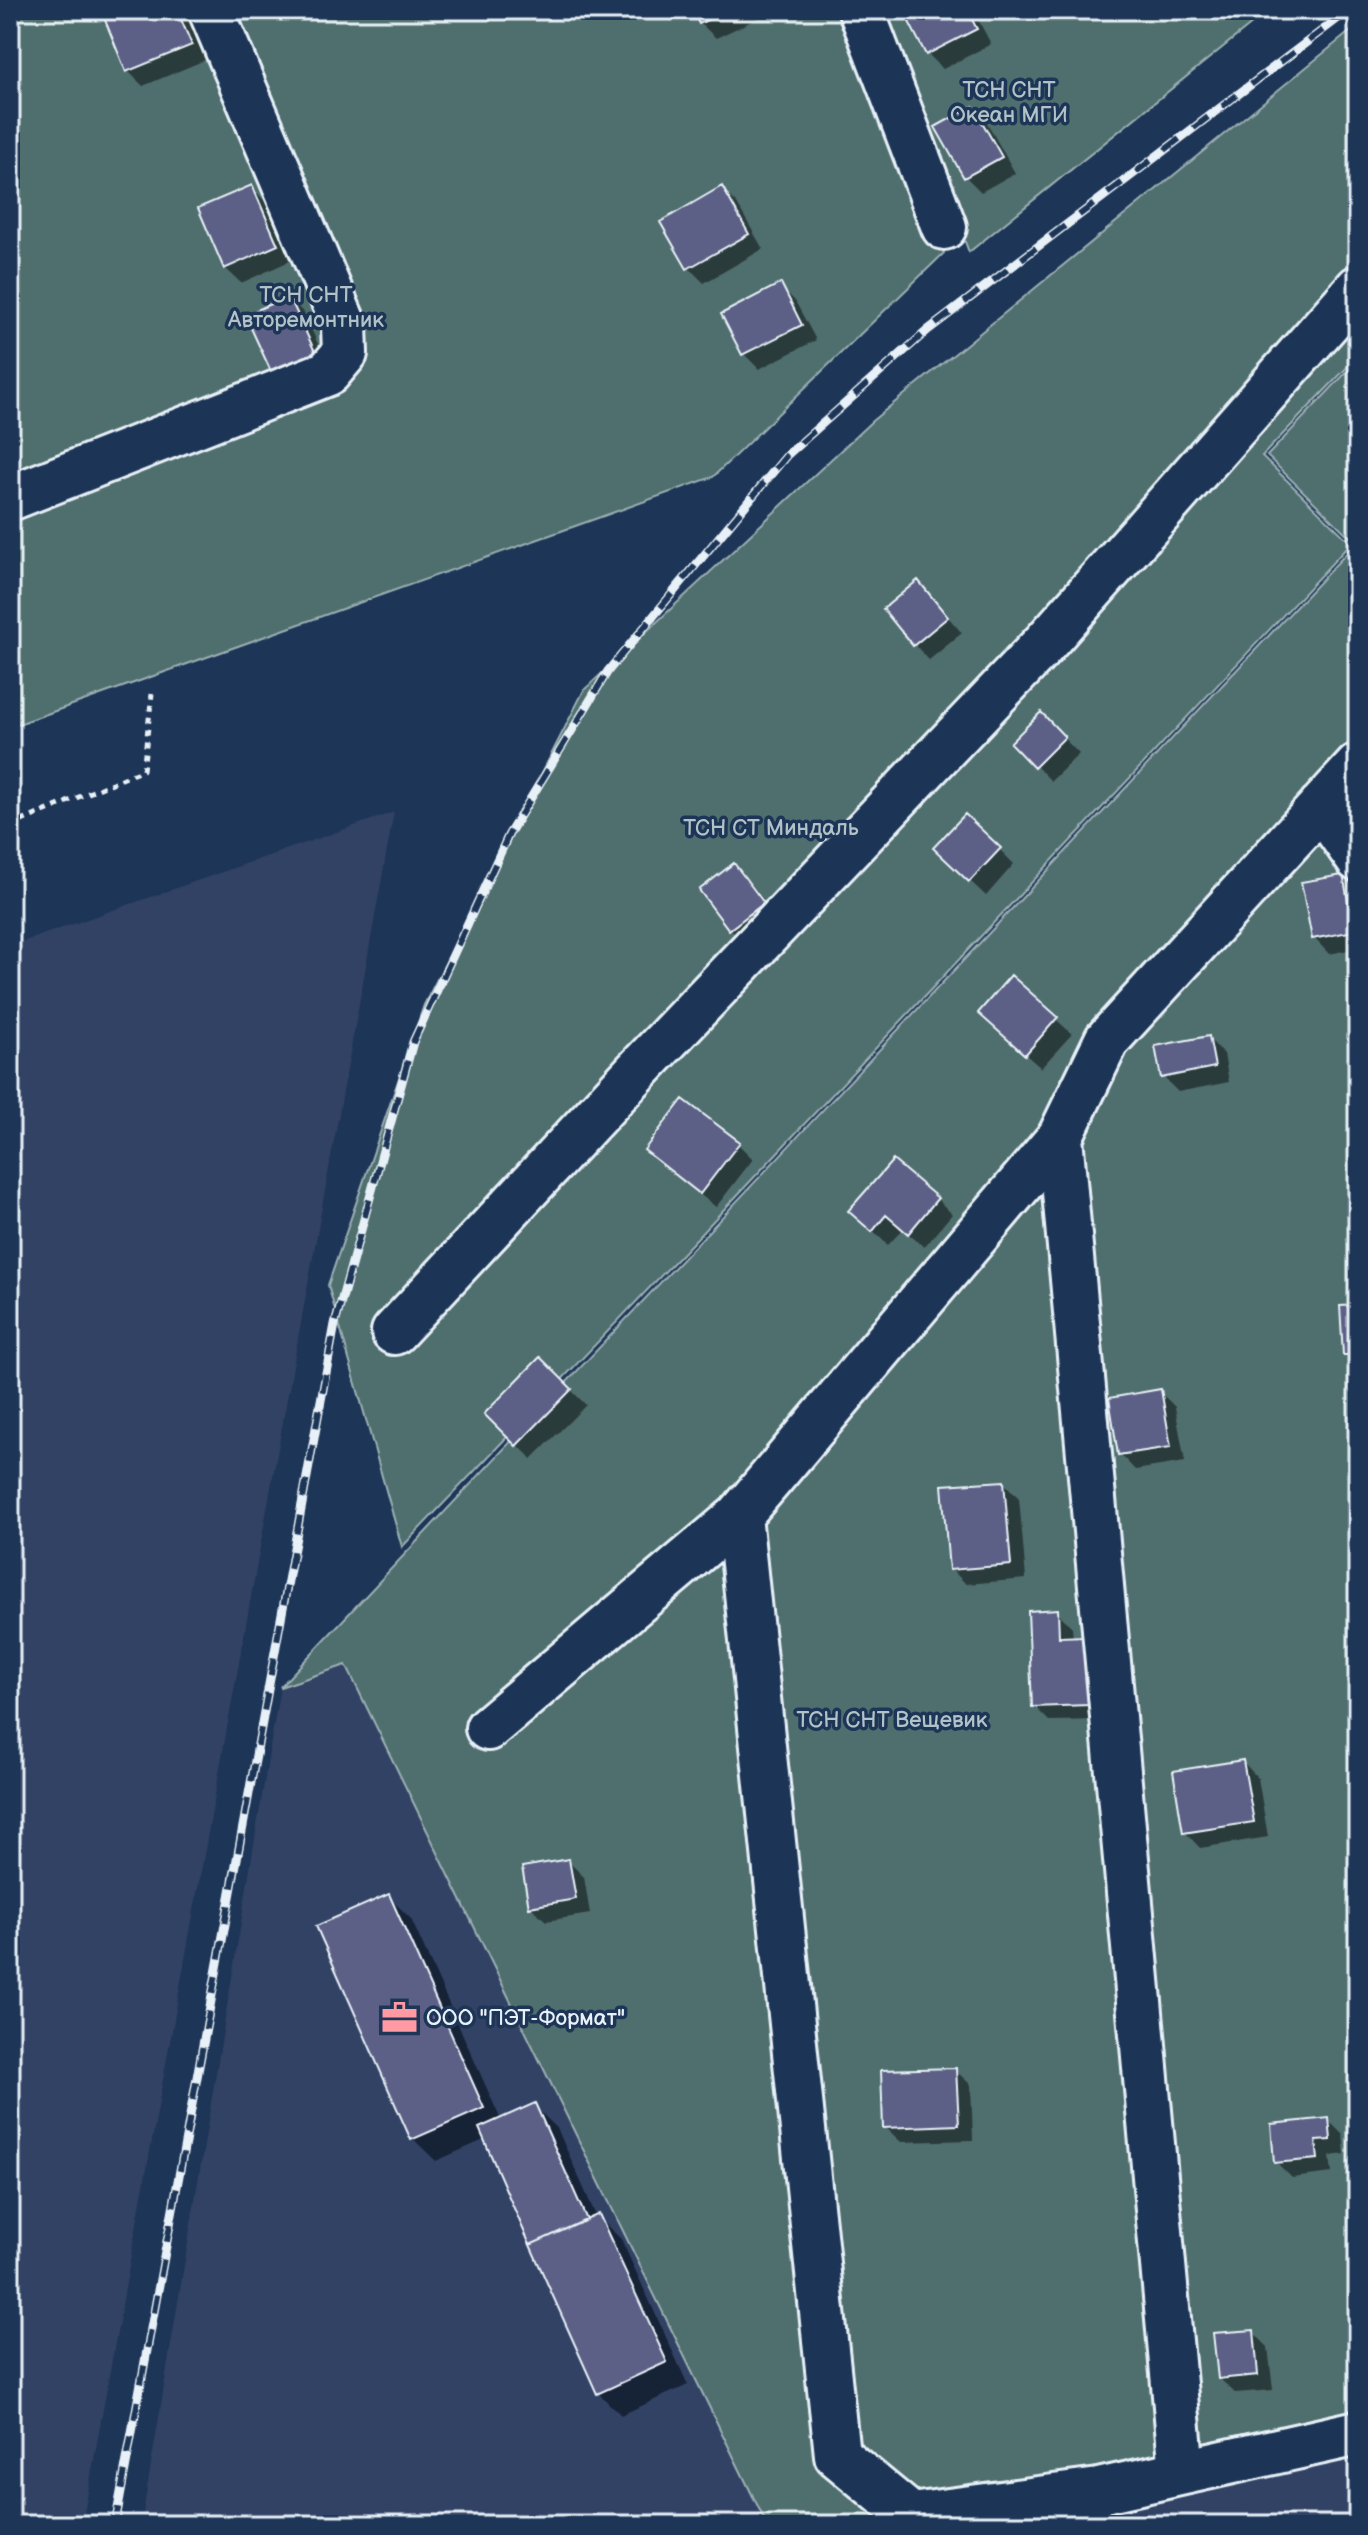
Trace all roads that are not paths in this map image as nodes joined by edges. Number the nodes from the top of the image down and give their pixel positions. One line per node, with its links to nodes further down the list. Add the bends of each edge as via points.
1 (211, 10): 5 (street, via 344,325 345,353 328,373)
2 (861, 10): 3 (street)
3 (944, 227)
4 (1358, 288): 10 (street, via 1044,644)
5 (10, 498)
6 (1358, 766): 7 (street)
7 (1321, 806): 8 (street); 9 (street, via 1107,1040)
8 (1358, 859)
9 (1060, 1137): 11 (street); 14 (street)
10 (394, 1332)
11 (739, 1516): 12 (street); 14 (street, via 837,2455 911,2516 1099,2491)
12 (488, 1728)
13 (1358, 2433): 14 (street)
14 (1182, 2472)

